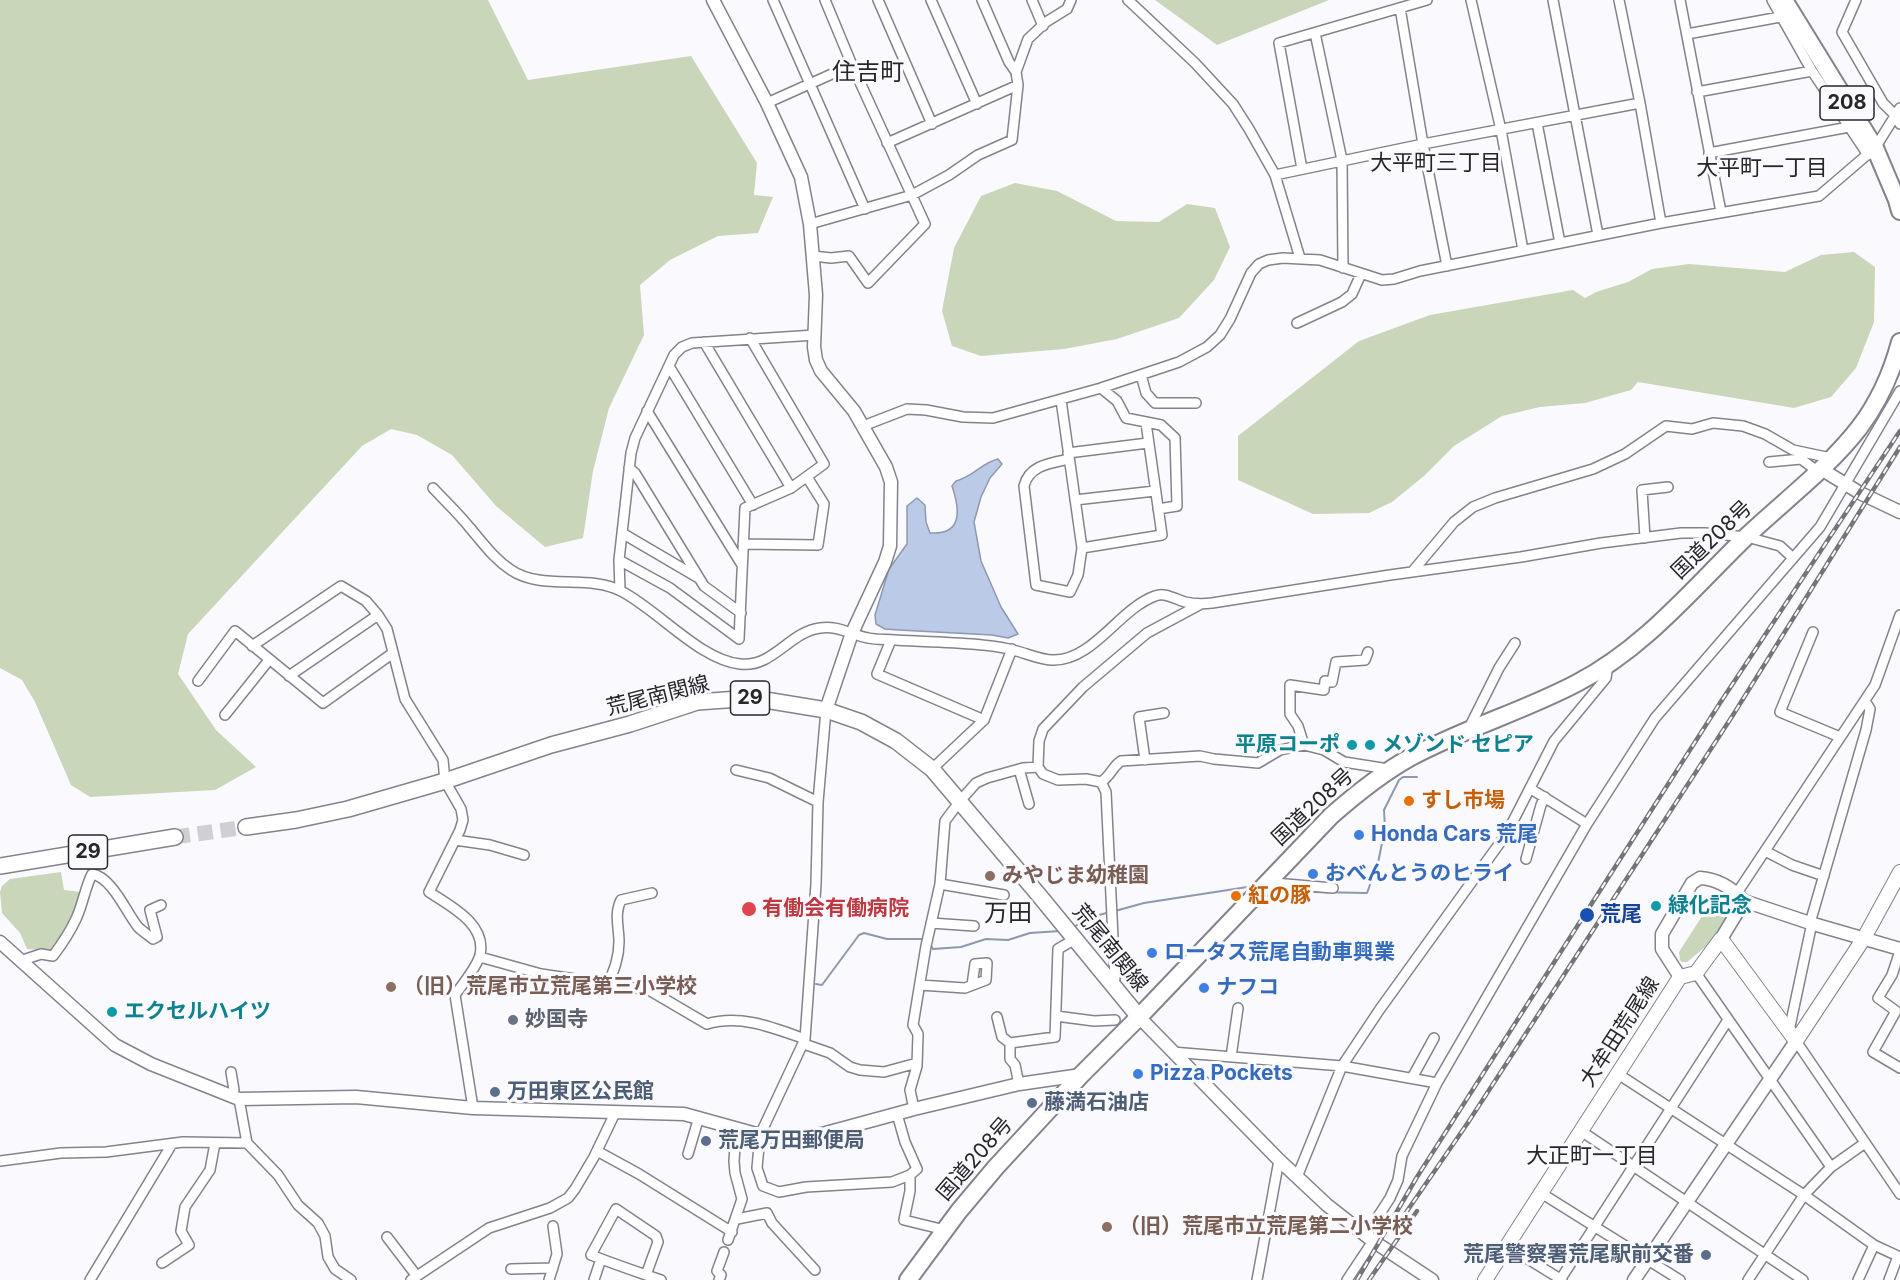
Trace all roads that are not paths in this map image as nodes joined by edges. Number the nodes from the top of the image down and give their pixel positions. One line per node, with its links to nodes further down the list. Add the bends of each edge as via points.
1 (713, 0): 29 (street)
2 (774, 0): 26 (street)
3 (825, 0): 23 (street)
4 (878, 0): 35 (street)
5 (931, 0): 31 (street)
6 (982, 0): 25 (street)
7 (1032, 0): 20 (street)
8 (1071, 0): 20 (street, via 1068,9)
9 (1128, 0): 44 (street, via 1233,104)
10 (1427, 0): 18 (street)
11 (1471, 0): 37 (street)
12 (1552, 0): 32 (street)
13 (1619, 0): 30 (street)
14 (1680, 0): 22 (street)
15 (1772, 0): 19 (street)
16 (1784, 0): 40 (highway, 208)
17 (1856, 0): 33 (street, via 1842,32 1883,103)
18 (1400, 8): 21 (street); 39 (street)
19 (1780, 17): 22 (street); 24 (street)
20 (1043, 26): 25 (street, via 1028,39)
21 (1316, 33): 42 (street); 43 (street, via 1279,43)
22 (1687, 34): 28 (street)
23 (852, 65): 26 (street); 38 (street)
24 (1812, 71): 28 (street); 36 (street)
25 (1016, 72): 27 (street)
26 (810, 83): 29 (street); 46 (street)
27 (1018, 85): 31 (street); 45 (street, via 1012,140 978,155)
28 (1697, 92): 41 (street)
29 (767, 103): 50 (street, via 801,177)
30 (1640, 103): 32 (street); 49 (street)
31 (977, 104): 35 (street)
32 (1575, 115): 34 (street); 51 (street)
33 (1898, 116): 40 (street)
34 (1537, 123): 37 (street); 52 (street)
35 (932, 124): 38 (street)
36 (1849, 127): 40 (street); 41 (street)
37 (1501, 130): 39 (street); 53 (street)
38 (887, 143): 45 (street)
39 (1423, 144): 42 (street); 56 (street)
40 (1871, 152): 47 (highway, 208); 48 (street, via 1819,196)
41 (1709, 153): 48 (street)
42 (1342, 160): 43 (street); 57 (street)
43 (1302, 169): 44 (street)
44 (1275, 175): 55 (street)
45 (912, 195): 46 (street); 54 (street, via 925,224 868,283 849,256)
46 (865, 209): 50 (street)
47 (1900, 211)
48 (1721, 212): 49 (street)
49 (1662, 223): 51 (street)
50 (810, 224): 54 (street)
51 (1598, 235): 52 (street)
52 (1560, 243): 53 (street)
53 (1523, 250): 56 (street)
54 (813, 256): 60 (street)
55 (1300, 258): 57 (street); 65 (street, via 1259,264 1230,319 1208,347)
56 (1447, 266): 58 (street, via 1394,279)
57 (1343, 268): 58 (street)
58 (1361, 274): 59 (street, via 1352,294 1342,302)
59 (1297, 323)
60 (815, 335): 61 (street); 72 (street, via 816,360 821,371)
61 (750, 338): 62 (street); 78 (street, via 824,464)
62 (704, 342): 64 (street, via 682,347); 82 (street)
63 (1900, 342): 76 (highway, 国道208号, via 1875,404)
64 (669, 366): 70 (street); 85 (street)
65 (1141, 375): 66 (street); 69 (street, via 1146,393 1155,403)
66 (1101, 388): 68 (street); 71 (street, via 1117,401 1126,418)
67 (1900, 391): 79 (street)
68 (1060, 400): 72 (street, via 993,418 907,409); 74 (street)
69 (1196, 404)
70 (647, 411): 77 (street, via 635,438); 95 (street)
71 (1146, 423): 73 (street); 86 (street, via 1161,425 1175,438 1177,506)
72 (863, 426): 104 (street, via 891,483 890,546)
73 (1148, 442): 74 (street); 83 (street)
74 (1068, 456): 84 (street); 92 (street, via 1030,473 1024,486 1036,585 1070,592 1078,575)
75 (1769, 462): 76 (street, via 1801,459)
76 (1823, 466): 79 (street); 89 (highway, 国道208号); 96 (street, via 1743,426 1666,426 1593,469 1473,507 1454,522)
77 (629, 468): 88 (street); 97 (street)
78 (807, 477): 82 (street); 91 (street, via 824,504 818,545)
79 (1846, 485): 87 (street); 93 (street, via 1820,527)
80 (1668, 487): 90 (street, via 1642,490)
81 (433, 488): 98 (street, via 494,557 513,572 528,578 585,582)
82 (791, 488): 85 (street)
83 (1155, 491): 84 (street); 86 (street)
84 (1075, 500): 92 (street)
85 (753, 505): 91 (street, via 745,508)
86 (1158, 509): 92 (street, via 1162,536)
87 (1900, 512)
88 (622, 533): 94 (street); 97 (street)
89 (1747, 537): 90 (street, via 1681,533); 93 (street, via 1780,546); 112 (highway, 国道208号, via 1651,631)
90 (1645, 538): 96 (street)
91 (743, 544): 95 (street)
92 (1082, 548)
93 (1793, 558): 136 (street, via 1655,718)
94 (620, 560): 98 (street); 100 (street, via 670,588 739,639)
95 (742, 565): 100 (street)
96 (1412, 572): 99 (street)
97 (699, 578): 100 (street)
98 (620, 590): 104 (street, via 696,645 739,664 767,660 790,640 821,627)
99 (1201, 604): 108 (street, via 1157,595 1144,601 1082,652 1069,657 1053,660); 124 (street, via 1147,633 1062,707 1043,729)
100 (741, 613)
101 (378, 615): 107 (street, via 366,600 341,586); 110 (street, via 387,629); 113 (street)
102 (1900, 615): 115 (street, via 1875,685)
103 (1813, 632): 121 (street, via 1780,712)
104 (852, 633): 105 (street); 116 (street)
105 (891, 640): 108 (street); 119 (street, via 877,675)
106 (1515, 643): 120 (street)
107 (252, 646): 111 (street); 114 (street, via 235,631)
108 (1012, 649): 119 (street)
109 (1368, 652): 122 (street, via 1365,660 1336,662 1332,681 1326,681 1324,690 1290,685 1290,714)
110 (393, 653): 113 (street, via 323,703); 129 (street, via 405,699 443,760)
111 (269, 660): 113 (street); 118 (street)
112 (1609, 664): 120 (highway, 国道208号, via 1578,683); 131 (street, via 1606,678 1554,741)
113 (289, 676)
114 (198, 681)
115 (1865, 701): 121 (street); 145 (street, via 1870,709 1866,730)
116 (826, 710): 125 (main road, 荒尾南関線 / 29, via 861,722 896,741); 129 (main road, 荒尾南関線 / 29, via 753,698 697,702); 134 (street)
117 (1164, 712): 123 (street, via 1139,717)
118 (225, 715)
119 (984, 720): 125 (street)
120 (1468, 730): 128 (highway, 国道208号)
121 (1840, 737): 140 (street)
122 (1304, 745): 123 (street, via 1280,750 1258,763 1200,756); 128 (street, via 1324,750 1344,762 1382,768)
123 (1145, 760): 130 (street, via 1122,761)
124 (1038, 767): 126 (street); 130 (street, via 1043,774 1058,780)
125 (932, 769): 133 (main road, 荒尾南関線 / 29)
126 (1019, 769): 133 (street, via 976,783); 135 (street)
127 (736, 770): 134 (street, via 769,778)
128 (1386, 773): 146 (highway, 国道208号, via 1331,816)
129 (445, 781): 137 (main road, 荒尾南関線 / 29, via 348,809); 139 (street, via 463,820)
130 (1101, 782): 165 (street, via 1106,792 1113,909 1115,979)
131 (1531, 789): 132 (street); 182 (street, via 1507,833)
132 (1545, 797): 136 (street); 142 (street)
133 (960, 801): 147 (street, via 945,821); 157 (main road, 荒尾南関線 / 29)
134 (818, 802): 177 (street)
135 (1029, 804)
136 (1587, 824): 189 (street)
137 (246, 827)
138 (175, 837): 143 (main road, 29)
139 (455, 840): 141 (street); 161 (street, via 429,892 466,917 476,929)
140 (1765, 851): 145 (street); 151 (street)
141 (524, 855)
142 (1526, 859)
143 (0, 867)
144 (1900, 872): 156 (main road)
145 (1824, 876): 154 (street)
146 (1268, 881): 148 (street); 172 (highway, 国道208号)
147 (940, 884): 150 (street); 153 (street)
148 (1333, 888)
149 (652, 893): 166 (street, via 621,900 616,910 617,962)
150 (1004, 895)
151 (1740, 897): 154 (street); 158 (street); 164 (street, via 1714,879 1700,878 1692,884 1662,934 1662,949)
152 (161, 905): 162 (street, via 150,910 157,937 153,939 140,929 107,881 92,874 77,918 54,956 41,954)
153 (931, 923): 155 (street); 167 (street)
154 (1811, 923): 156 (street); 175 (street)
155 (974, 926)
156 (1864, 938): 160 (street); 175 (main road)
157 (1075, 939): 165 (main road, 荒尾南関線 / 29); 170 (street, via 1058,949)
158 (1721, 939): 163 (main road); 175 (main road)
159 (0, 942): 162 (street)
160 (1900, 950): 183 (street, via 1892,975 1878,998 1896,1011 1873,1052)
161 (480, 957): 166 (street, via 541,974); 192 (street, via 455,996)
162 (20, 961): 191 (street, via 114,1045)
163 (1696, 974): 164 (main road, 大牟田荒尾線); 174 (street)
164 (1680, 977): 185 (main road, 大牟田荒尾線)
165 (1110, 981): 172 (main road, 荒尾南関線 / 29)
166 (608, 984): 177 (street, via 649,990 707,1024 721,1020 762,1024)
167 (920, 985): 168 (street); 181 (street, via 914,1025 918,1034)
168 (972, 986)
169 (1238, 1008): 180 (street)
170 (1056, 1016): 173 (street); 178 (street, via 1055,1037)
171 (997, 1017): 178 (street, via 1002,1037)
172 (1139, 1017): 179 (street); 186 (highway, 国道208号)
173 (1115, 1020)
174 (1728, 1020): 188 (street); 193 (street)
175 (1793, 1036): 188 (street); 203 (street)
176 (1434, 1038): 187 (street)
177 (805, 1042): 181 (street, via 860,1070 884,1072); 200 (street)
178 (1010, 1043): 190 (street, via 1010,1059)
179 (1172, 1052): 180 (street); 208 (street)
180 (1231, 1057): 182 (street)
181 (917, 1063): 194 (street, via 910,1090)
182 (1342, 1066): 187 (street); 213 (street)
183 (1900, 1068)
184 (231, 1072): 191 (street)
185 (1618, 1074): 193 (street); 199 (main road, 大牟田荒尾線)
186 (1081, 1075): 190 (street); 221 (highway, 国道208号, via 996,1167)
187 (1412, 1078): 189 (street)
188 (1770, 1079): 205 (street); 211 (street)
189 (1437, 1083): 223 (street, via 1402,1156 1398,1180)
190 (1018, 1084): 194 (street)
191 (235, 1098): 192 (street, via 356,1097); 201 (street)
192 (473, 1108): 195 (street)
193 (1671, 1108): 205 (street); 210 (street)
194 (914, 1109): 196 (street)
195 (615, 1113): 197 (street); 206 (street)
196 (897, 1114): 200 (street, via 800,1138); 212 (street, via 917,1169)
197 (699, 1117): 198 (street); 207 (street)
198 (741, 1129): 200 (street); 218 (street, via 734,1161 742,1199)
199 (1581, 1131): 210 (street); 214 (main road, 大牟田荒尾線)
200 (760, 1135): 212 (street, via 758,1168 763,1186 779,1192 892,1182)
201 (246, 1140): 202 (street); 238 (street, via 279,1175 298,1205 318,1223 325,1236 328,1257 335,1269)
202 (215, 1143): 204 (street); 231 (street, via 210,1170 185,1207 181,1231 189,1245)
203 (1864, 1143): 211 (street); 215 (street)
204 (172, 1144): 209 (street); 237 (street)
205 (1727, 1144): 216 (street); 217 (street)
206 (597, 1151): 218 (street, via 639,1174 730,1236); 236 (street, via 575,1189 560,1204 489,1228)
207 (688, 1154)
208 (1279, 1160): 213 (street); 244 (street)
209 (0, 1161)
210 (1633, 1166): 217 (street); 220 (street)
211 (1831, 1167): 216 (street)
212 (910, 1175): 221 (street, via 904,1220)
213 (1297, 1177): 223 (street, via 1327,1206)
214 (1541, 1193): 220 (street); 225 (main road, 大牟田荒尾線)
215 (1900, 1194)
216 (1804, 1195): 224 (street); 227 (street)
217 (1688, 1202): 227 (street); 230 (street)
218 (737, 1219): 234 (street, via 767,1213)
219 (553, 1226): 232 (street, via 558,1254)
220 (1595, 1226): 230 (street); 248 (street)
221 (945, 1230): 243 (highway, 国道208号)
222 (387, 1237): 236 (street)
223 (1370, 1238): 245 (street); 246 (street)
224 (1874, 1245): 228 (street); 253 (street)
225 (1508, 1246): 247 (main road, 大牟田荒尾線); 248 (street)
226 (724, 1252): 242 (street, via 717,1271 721,1275)
227 (1765, 1255): 251 (street); 252 (street)
228 (1899, 1256): 254 (street)
229 (602, 1259): 235 (street); 235 (street, via 591,1255 616,1209 656,1236 658,1242); 240 (street)
230 (1648, 1259): 249 (street); 250 (street)
231 (162, 1263)
232 (553, 1268): 233 (street); 239 (street)
233 (511, 1269)
234 (815, 1270)
235 (646, 1275): 241 (street)
236 (413, 1277)
237 (90, 1280)
238 (351, 1280)
239 (549, 1280)
240 (594, 1280)
241 (661, 1280)
242 (719, 1280)
243 (908, 1280)
244 (1257, 1280)
245 (1347, 1280)
246 (1432, 1280)
247 (1485, 1280)
248 (1561, 1280)
249 (1634, 1280)
250 (1680, 1280)
251 (1748, 1280)
252 (1803, 1280)
253 (1858, 1280)
254 (1889, 1280)

